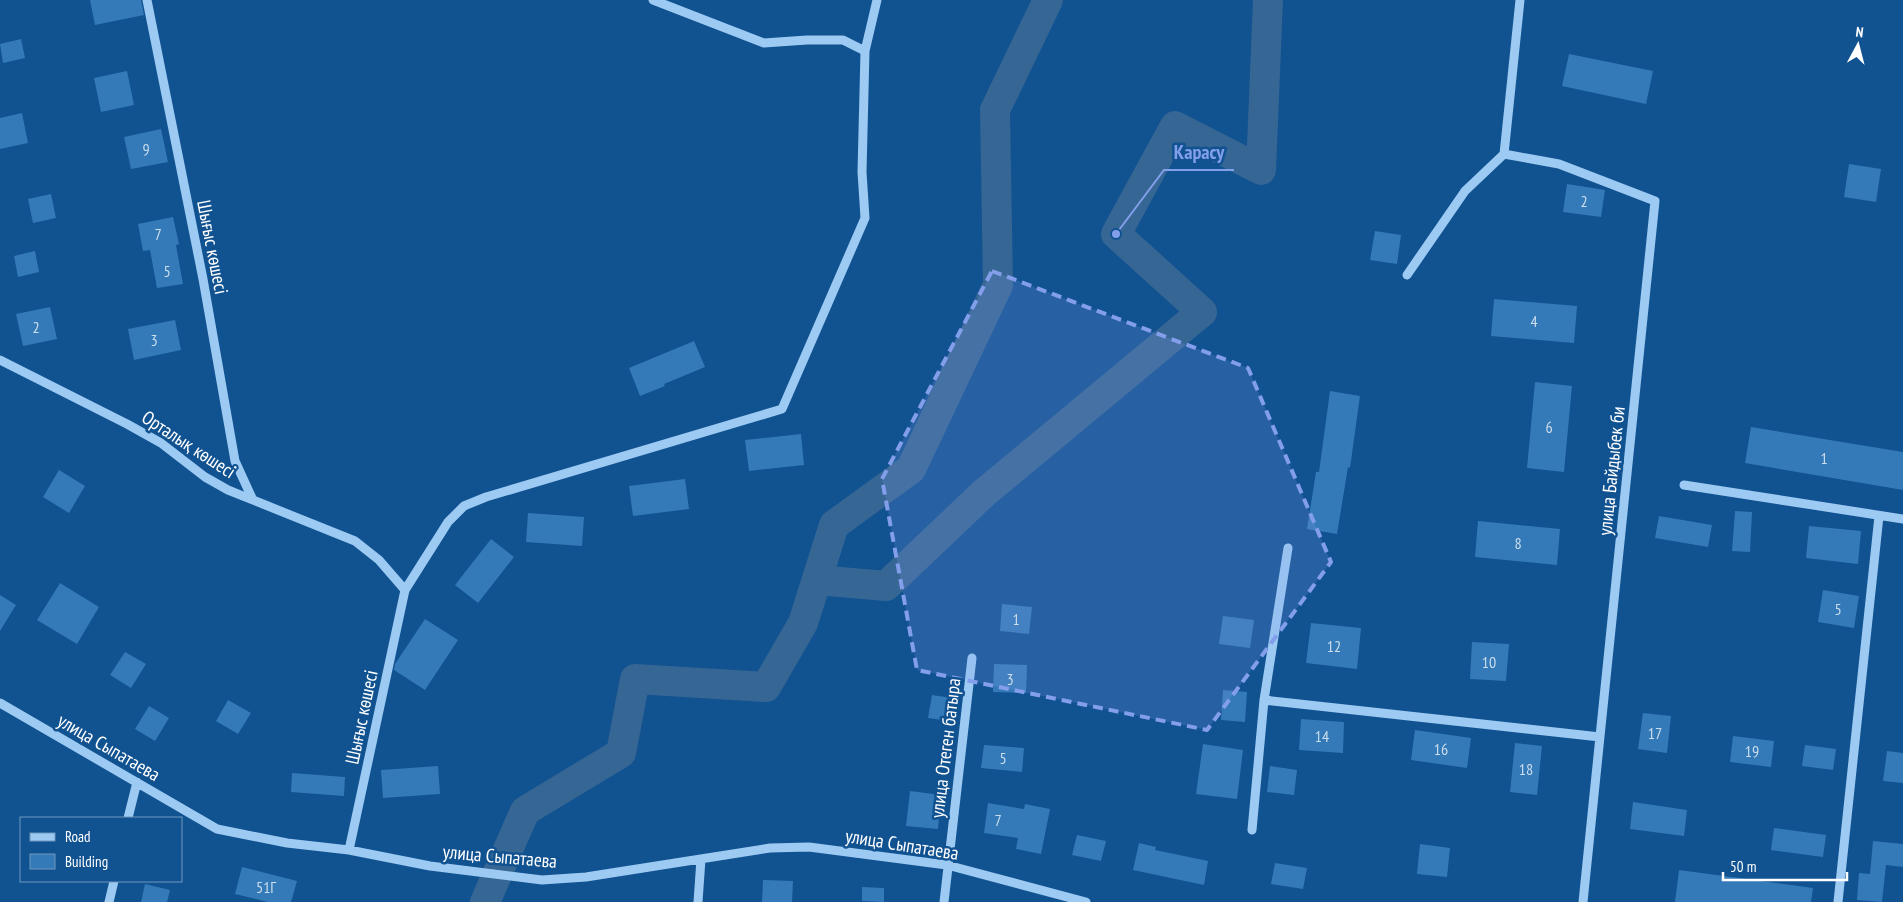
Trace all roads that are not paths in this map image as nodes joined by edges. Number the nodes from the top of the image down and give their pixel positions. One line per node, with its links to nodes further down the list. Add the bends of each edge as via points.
1 (148, 0): 10 (street, Шығыс көшесі, via 235,461)
2 (653, 0): 5 (street, via 764,43 843,40)
3 (877, 0): 5 (street)
4 (1520, 0): 6 (street)
5 (865, 51): 14 (street, via 862,172 865,218 782,409 464,506 448,522)
6 (1504, 154): 7 (street, via 1465,191); 18 (street, улица Байдыбек би, via 1559,164 1655,201)
7 (1407, 275)
8 (0, 360): 10 (street, Орталық көшесі, via 127,424 161,443 205,477)
9 (1684, 485): 11 (street)
10 (252, 498): 14 (street, Орталық көшесі, via 355,541 379,560)
11 (1879, 516): 12 (street); 31 (street)
12 (1903, 519)
13 (1288, 548): 16 (street)
14 (405, 590): 22 (street, Шығыс көшесі)
15 (972, 658): 24 (street, улица Отеген батыра)
16 (1264, 700): 18 (street); 21 (street)
17 (0, 703): 19 (street, улица Сыпатаева)
18 (1600, 737): 30 (street, улица Байдыбек би)
19 (137, 782): 20 (street); 22 (street, улица Сыпатаева, via 217,829 287,843)
20 (128, 817)
21 (1252, 830)
22 (349, 850): 23 (street, улица Сыпатаева, via 430,866 542,880 586,877)
23 (701, 859): 24 (street, улица Сыпатаева, via 770,848 809,847); 27 (street)
24 (947, 865): 28 (street, улица Отеген батыра); 29 (street, улица Сыпатаева)
25 (114, 882): 26 (street)
26 (109, 902)
27 (698, 902)
28 (944, 902)
29 (1086, 902)
30 (1583, 902)
31 (1838, 902)

